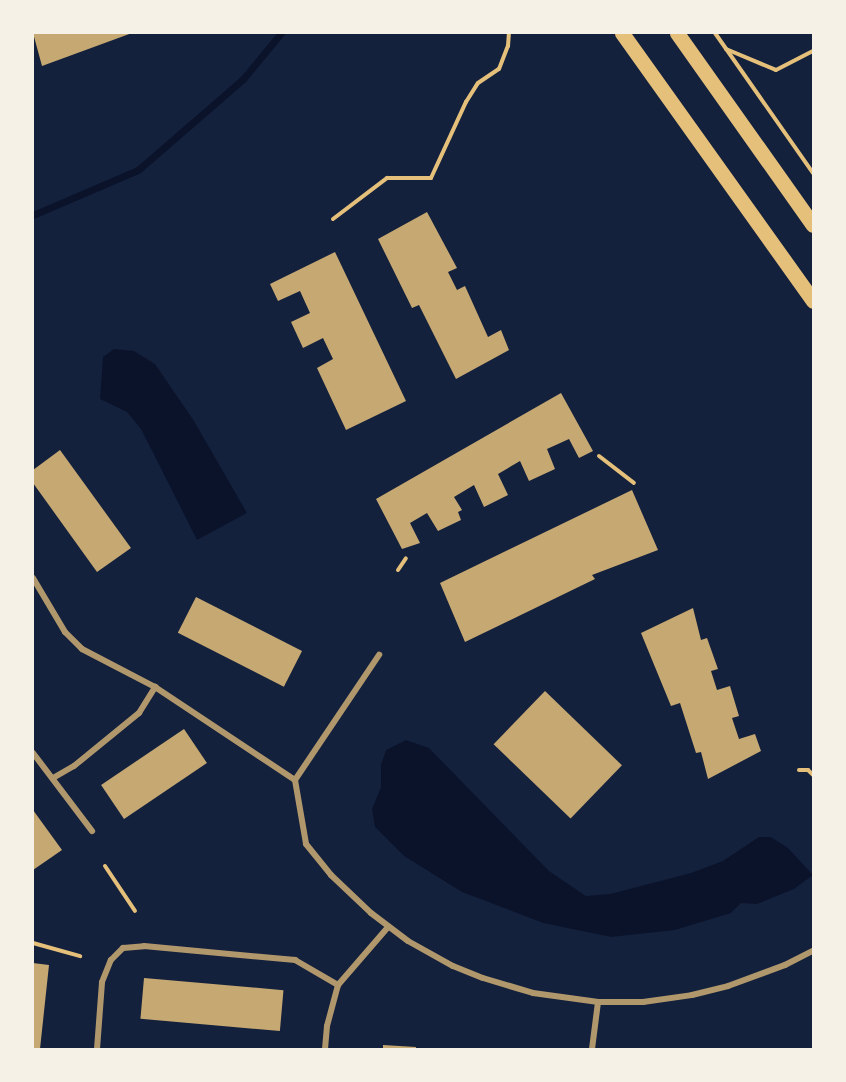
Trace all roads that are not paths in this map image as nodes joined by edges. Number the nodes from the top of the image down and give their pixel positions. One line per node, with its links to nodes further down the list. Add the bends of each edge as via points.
1 (622, 33): 4 (main road)
2 (677, 33): 3 (main road)
3 (813, 225)
4 (813, 301)
5 (33, 579): 7 (street, via 65,632 82,649)
6 (379, 655): 10 (street)
7 (155, 687): 9 (street, via 139,713 74,766); 10 (street)
8 (33, 753): 9 (street)
9 (53, 778): 11 (street)
10 (295, 780): 12 (street, via 306,844 331,875)
11 (92, 831)
12 (388, 927): 14 (street); 15 (street, via 453,966 483,978 533,993)
13 (812, 953): 15 (street, via 728,986 692,995 643,1002)
14 (338, 985): 16 (street, via 295,960 144,946 123,948 111,960 102,982); 17 (street)
15 (598, 1002): 18 (street)
16 (97, 1049)
17 (325, 1049)
18 (592, 1049)

